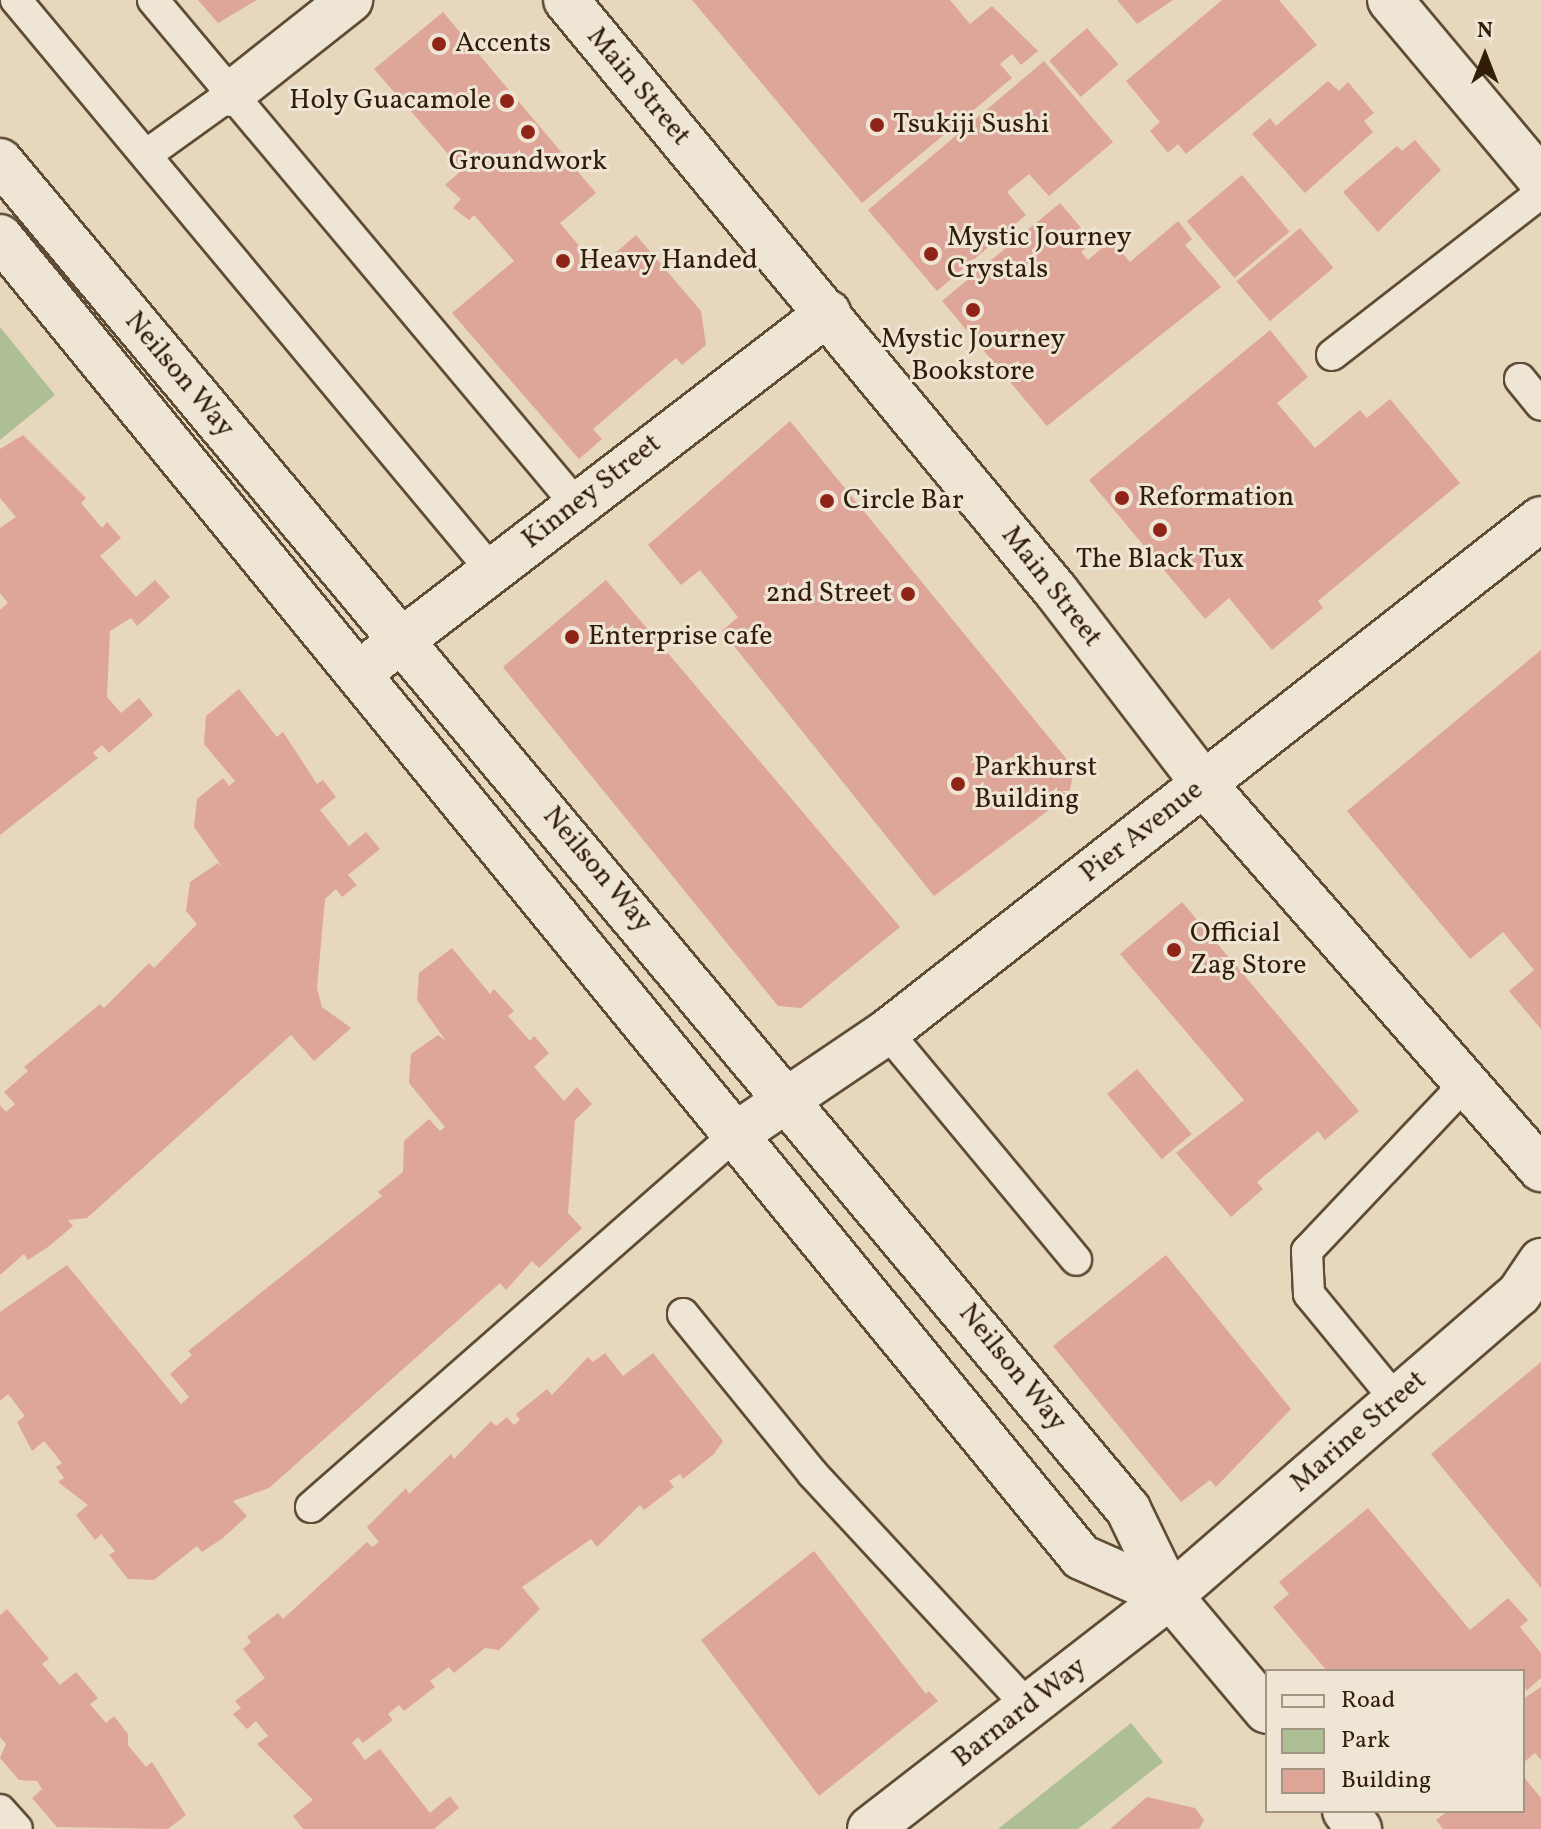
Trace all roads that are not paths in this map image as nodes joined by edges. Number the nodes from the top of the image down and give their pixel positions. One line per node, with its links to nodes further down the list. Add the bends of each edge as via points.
1 (16, 0): 7 (lane)
2 (153, 0): 6 (lane)
3 (350, 0): 6 (street)
4 (566, 0): 12 (street, Main Street)
5 (1390, 0): 9 (street)
6 (231, 94): 7 (lane); 16 (lane)
7 (146, 155): 18 (lane)
8 (0, 161): 19 (street, Neilson Way)
9 (1541, 180)
10 (1541, 193): 13 (lane)
11 (0, 237): 20 (street, Neilson Way)
12 (828, 313): 16 (street, Kinney Street); 21 (street, Main Street, via 1056,591)
13 (1332, 355)
14 (1520, 379): 15 (lane)
15 (1541, 405)
16 (575, 503): 18 (street, Kinney Street)
17 (1541, 519): 21 (street, Pier Avenue)
18 (491, 570): 19 (street, Kinney Street)
19 (404, 641): 20 (street, Kinney Street); 24 (street, Neilson Way)
20 (358, 674): 25 (street, Neilson Way)
21 (1204, 784): 22 (street, Pier Avenue); 23 (street, Main Street)
22 (887, 1032): 24 (street, Pier Avenue); 27 (lane)
23 (1468, 1081): 26 (street, Main Street); 30 (lane, via 1307,1251 1309,1294)
24 (788, 1097): 25 (street, Pier Avenue); 32 (street, Neilson Way, via 1128,1509)
25 (735, 1135): 31 (lane); 32 (street, Neilson Way, via 1081,1557)
26 (1541, 1169)
27 (1076, 1260)
28 (1541, 1261): 30 (street, Marine Street, via 1519,1294)
29 (683, 1314): 33 (lane, via 812,1473)
30 (1396, 1400): 32 (street, Marine Street)
31 (311, 1507)
32 (1170, 1596): 33 (street, Barnard Way); 34 (street, Neilson Way)
33 (1028, 1706): 38 (street, Barnard Way)
34 (1265, 1709)
35 (0, 1810): 37 (lane)
36 (1347, 1813): 39 (street)
37 (17, 1829)
38 (870, 1829)
39 (1359, 1829)

